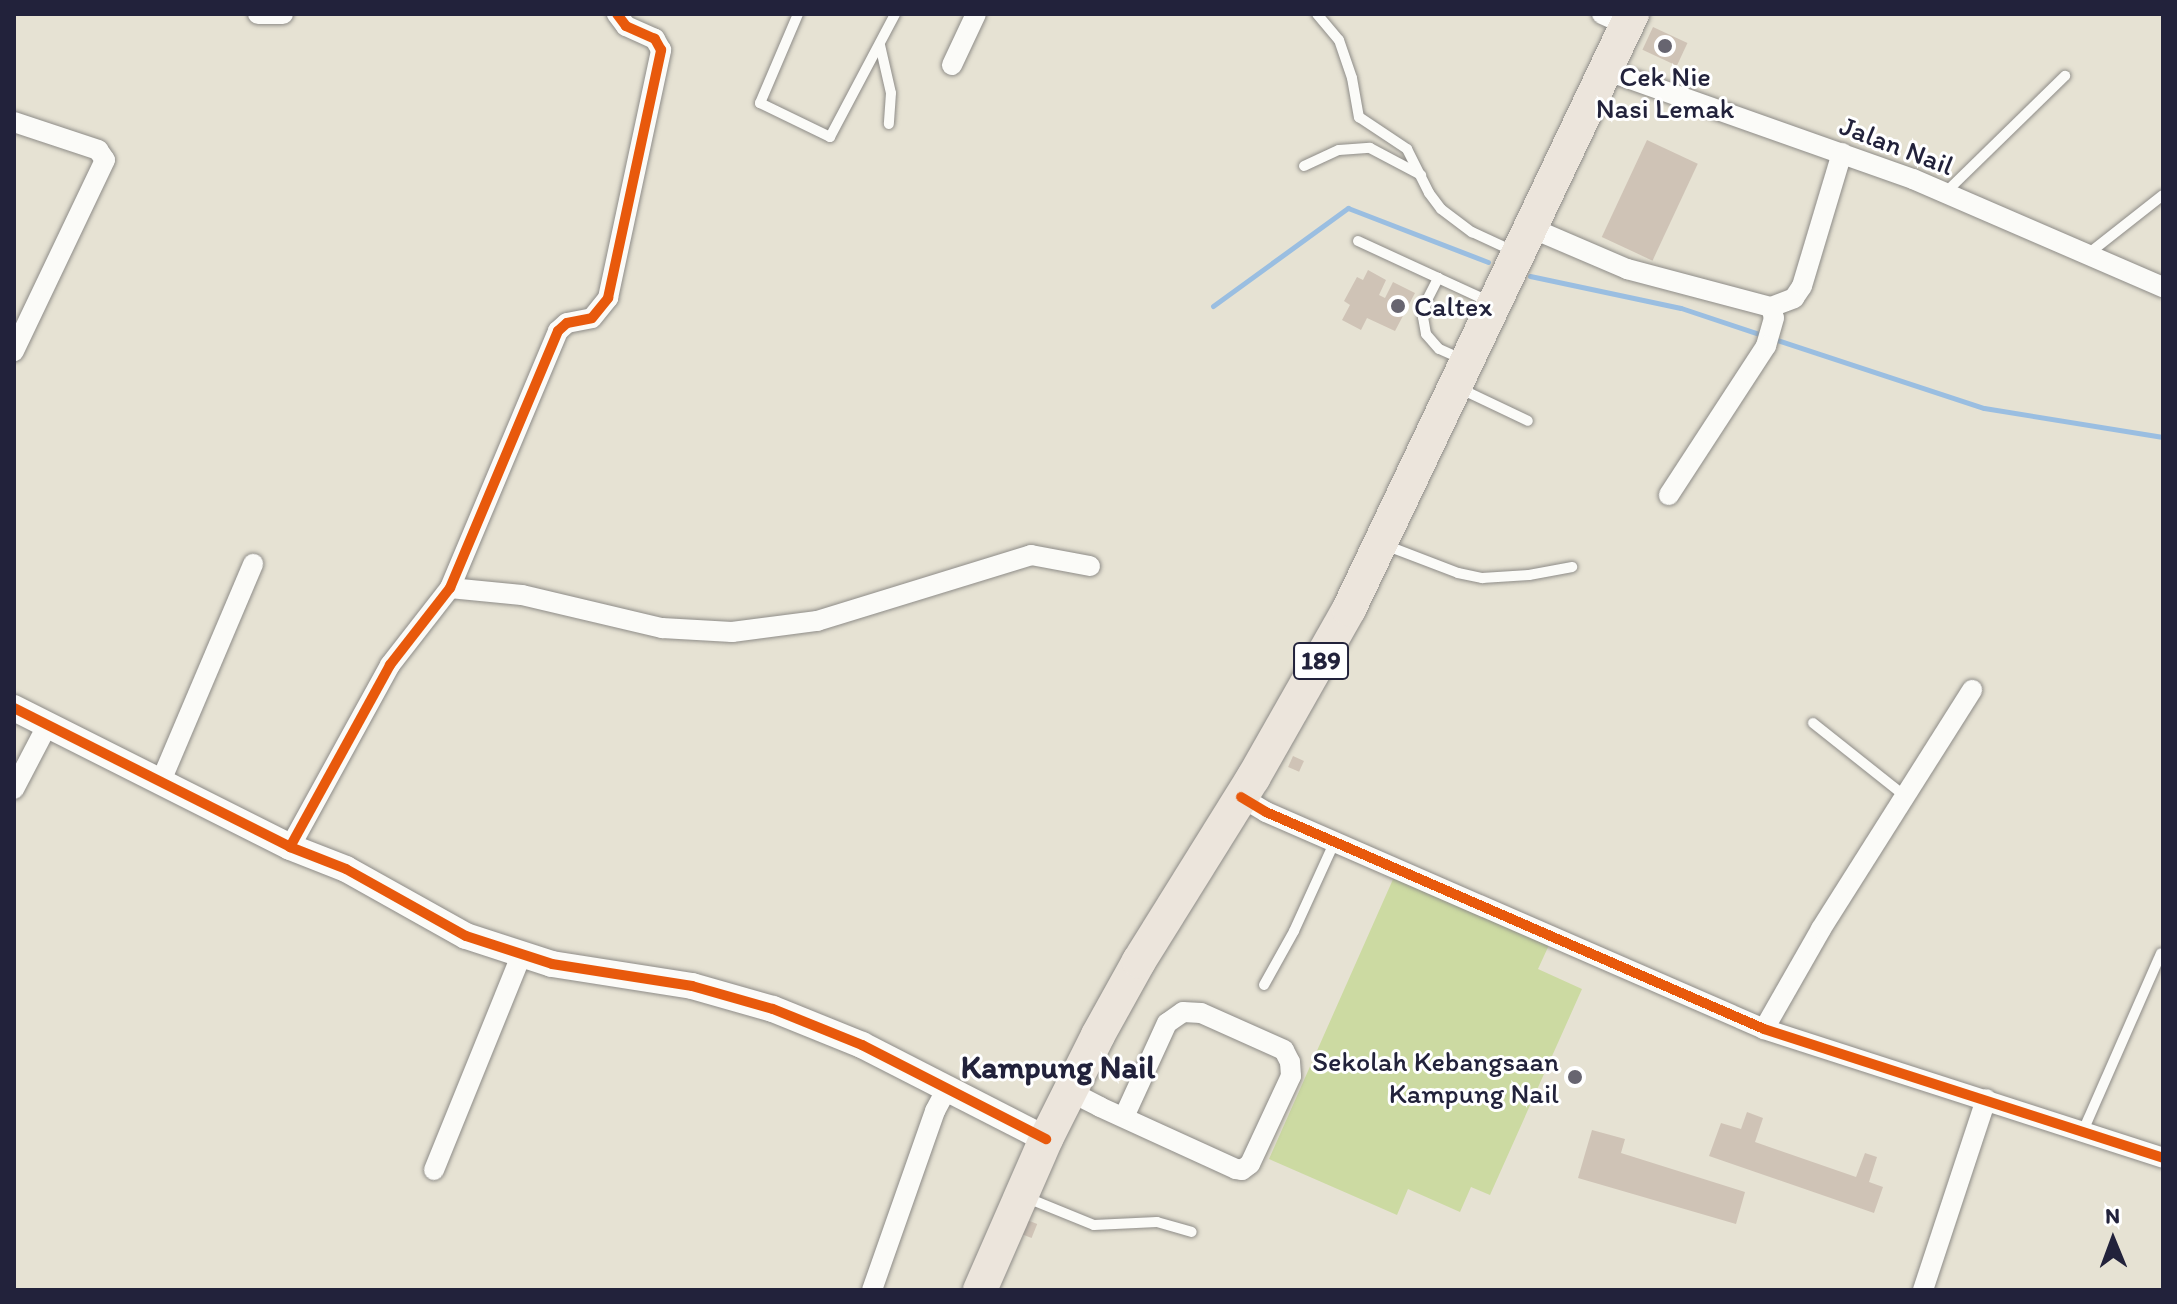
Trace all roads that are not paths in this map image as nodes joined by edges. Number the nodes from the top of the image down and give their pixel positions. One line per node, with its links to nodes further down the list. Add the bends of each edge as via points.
1 (258, 14): 2 (street)
2 (283, 14)
3 (617, 14): 35 (street, via 626,26 658,41 661,50 613,283 597,315 561,326 552,342)
4 (798, 14): 9 (lane, via 760,103 828,137)
5 (895, 14): 9 (lane)
6 (976, 14): 10 (street)
7 (1317, 14): 17 (lane, via 1339,40 1359,117 1407,149)
8 (1620, 18): 11 (main road, 189)
9 (880, 45): 14 (lane, via 891,93)
10 (952, 65)
11 (1605, 70): 15 (street, Jalan Nail); 20 (main road, 189)
12 (2065, 76): 18 (lane)
13 (14, 122): 27 (street, via 98,150 105,160)
14 (889, 124)
15 (1842, 153): 18 (street, Jalan Nail); 26 (street, via 1802,286 1794,298)
16 (1304, 166): 17 (lane, via 1339,150 1370,148)
17 (1421, 175): 20 (lane, via 1441,209 1462,226)
18 (1945, 193): 22 (street, Jalan Nail)
19 (2163, 195): 22 (lane)
20 (1523, 240): 25 (main road, 189); 26 (street)
21 (1358, 241): 23 (lane)
22 (2086, 255): 24 (street, Jalan Nail)
23 (1438, 278): 25 (lane); 28 (lane, via 1427,300 1424,326)
24 (2163, 287)
25 (1493, 303): 28 (main road, 189)
26 (1771, 307): 30 (street, via 1769,338)
27 (14, 351)
28 (1460, 374): 29 (lane); 31 (main road, 189)
29 (1528, 421)
30 (1669, 495)
31 (1380, 543): 34 (lane, via 1482,578); 42 (main road, 189, via 1313,675)
32 (253, 564): 40 (street)
33 (1090, 566): 35 (street, via 1031,555 817,621 732,632 662,628 522,595)
34 (1572, 567)
35 (450, 588): 45 (street, via 390,665)
36 (1972, 690): 43 (street)
37 (14, 708): 39 (street)
38 (1813, 723): 43 (lane)
39 (48, 724): 40 (street); 41 (street)
40 (161, 781): 45 (street)
41 (14, 789)
42 (1241, 797): 44 (street); 51 (main road, 189, via 1139,961)
43 (1906, 797): 49 (street)
44 (1335, 841): 48 (lane); 49 (street)
45 (290, 847): 47 (street, via 346,869 466,936)
46 (2161, 953): 54 (lane)
47 (521, 956): 50 (street, via 728,994 862,1045); 57 (street)
48 (1264, 985)
49 (1764, 1029): 52 (street)
50 (947, 1088): 55 (street); 60 (street)
51 (1069, 1091): 53 (street); 55 (main road, 189)
52 (1986, 1099): 54 (street); 62 (street)
53 (1124, 1117): 53 (street, via 1242,1170 1250,1164 1291,1076 1290,1062 1284,1050 1201,1013 1183,1012 1167,1023)
54 (2083, 1131): 56 (street)
55 (1046, 1139): 58 (main road, 189)
56 (2163, 1158)
57 (434, 1170)
58 (1021, 1196): 59 (lane, via 1094,1225 1157,1222); 61 (main road, 189)
59 (1192, 1232)
60 (872, 1290)
61 (980, 1290)
62 (1923, 1290)

